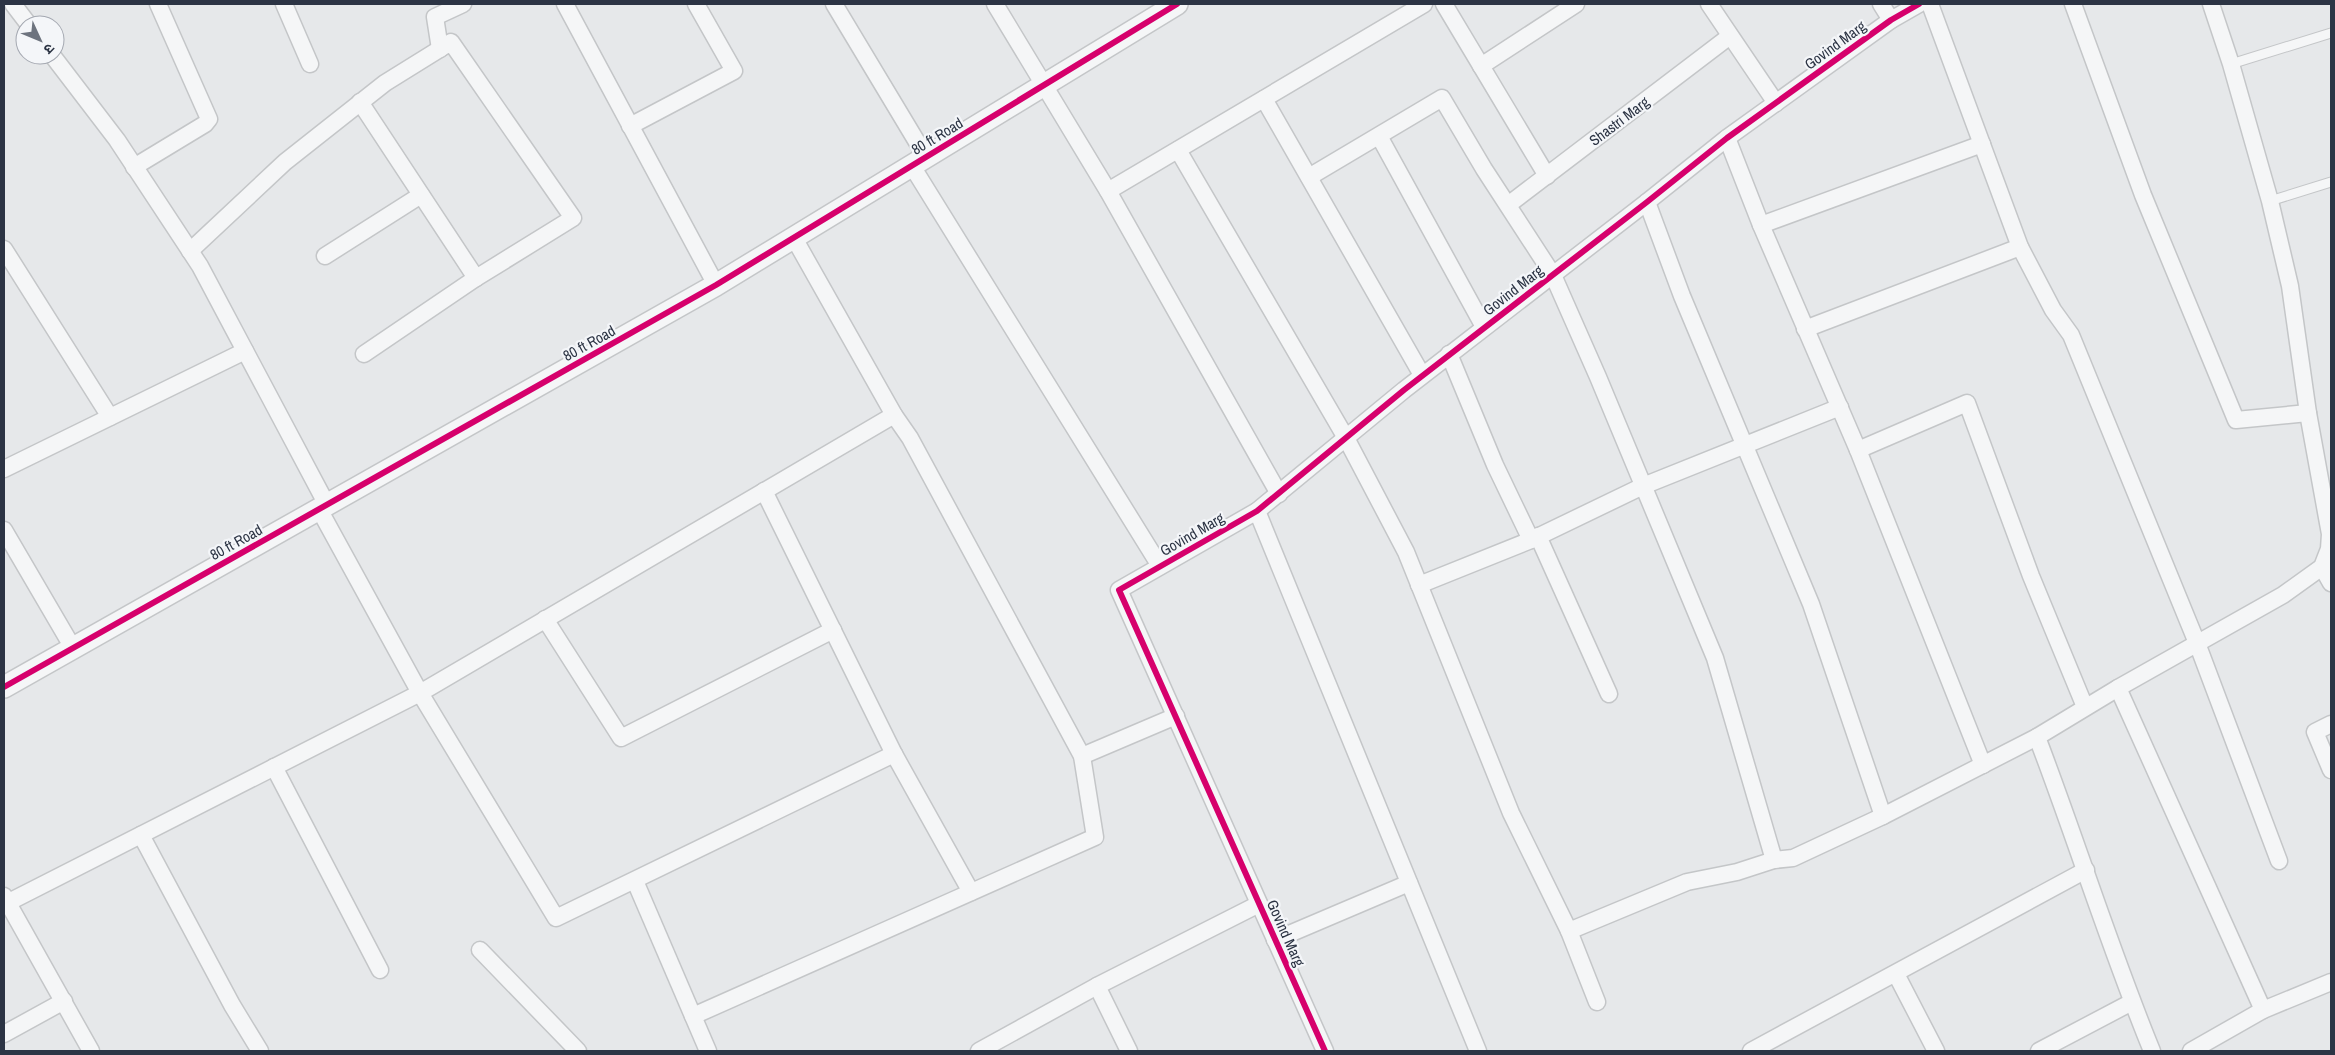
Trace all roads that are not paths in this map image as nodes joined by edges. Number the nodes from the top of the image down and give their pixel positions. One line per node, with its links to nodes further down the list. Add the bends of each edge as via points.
1 (13, 4): 20 (street)
2 (158, 4): 39 (street, via 208,119 205,124)
3 (284, 4): 25 (street)
4 (463, 4): 24 (street, via 435,17)
5 (564, 4): 33 (street)
6 (696, 4): 33 (street, via 734,71)
7 (834, 4): 38 (street)
8 (995, 4): 29 (street)
9 (1177, 4): 19 (street, 80 ft Road)
10 (1424, 4): 30 (street)
11 (1444, 4): 28 (street)
12 (1576, 4): 28 (street)
13 (1709, 4): 23 (street)
14 (1881, 4): 21 (street)
15 (1919, 4): 21 (street, Govind Marg)
16 (1930, 4): 36 (street)
17 (2074, 4): 64 (street, via 2143,195 2236,420)
18 (2210, 4): 26 (street)
19 (1154, 10): 29 (street, 80 ft Road)
20 (21, 15)
21 (1891, 20): 32 (street, Govind Marg)
22 (2331, 33): 26 (lane)
23 (1730, 36): 32 (street); 40 (street, Shastri Marg)
24 (440, 49): 31 (street); 55 (street, via 451,42 573,218)
25 (310, 64)
26 (2231, 64): 46 (street)
27 (59, 65): 39 (street)
28 (1481, 66): 40 (street)
29 (1044, 86): 38 (street, 80 ft Road); 43 (street)
30 (1264, 98): 37 (street); 41 (street)
31 (360, 102): 44 (street); 52 (street, via 285,162)
32 (1776, 103): 35 (street, Govind Marg)
33 (630, 126): 56 (street)
34 (1379, 136): 41 (street); 47 (street, via 1442,98); 57 (street)
35 (1726, 138): 45 (street, Govind Marg); 48 (street)
36 (1982, 144): 48 (street); 50 (street)
37 (1178, 150): 43 (street); 67 (street)
38 (919, 162): 49 (street, 80 ft Road); 79 (street)
39 (134, 167): 52 (street)
40 (1547, 176): 47 (street, Shastri Marg)
41 (1309, 177): 62 (street)
42 (2331, 182): 46 (lane)
43 (1108, 191): 73 (street)
44 (421, 195): 53 (street); 55 (street)
45 (1647, 202): 54 (street, Govind Marg); 68 (street)
46 (2270, 202): 64 (street, via 2290,286)
47 (1508, 205): 54 (street)
48 (1761, 225): 58 (street)
49 (794, 238): 56 (street, 80 ft Road); 65 (street)
50 (2020, 247): 58 (street); 85 (street, via 2053,310 2071,335)
51 (4, 249): 66 (street)
52 (190, 250): 59 (street)
53 (325, 256)
54 (1553, 275): 57 (street, Govind Marg); 71 (street)
55 (476, 278): 60 (street)
56 (716, 285): 74 (street, 80 ft Road)
57 (1484, 328): 61 (street, Govind Marg)
58 (1806, 329): 63 (street)
59 (245, 351): 66 (street); 74 (street)
60 (364, 354)
61 (1449, 354): 62 (street, Govind Marg); 78 (street, via 1495,465)
62 (1422, 375): 67 (street, Govind Marg)
63 (1840, 407): 68 (street); 69 (street)
64 (2308, 413): 77 (street)
65 (894, 414): 72 (street); 96 (street)
66 (110, 417): 70 (street)
67 (1346, 438): 73 (street, Govind Marg); 82 (street)
68 (1744, 446): 71 (street); 100 (street, via 1810,604)
69 (1858, 450): 91 (street, via 1968,403 2031,576); 97 (street)
70 (4, 469)
71 (1643, 486): 78 (street); 102 (street, via 1715,658)
72 (764, 491): 83 (street); 84 (street)
73 (1279, 494): 75 (street, Govind Marg)
74 (323, 507): 86 (street, 80 ft Road); 89 (street)
75 (1257, 511): 79 (street, Govind Marg); 106 (street)
76 (4, 530): 86 (street)
77 (2331, 534): 80 (street)
78 (1534, 538): 82 (street); 90 (street)
79 (1160, 566): 92 (street, Govind Marg, via 1119,590)
80 (2322, 566): 81 (street); 85 (street, via 2283,595)
81 (2331, 583)
82 (1420, 585): 110 (street, via 1511,812)
83 (545, 619): 84 (street, via 621,738); 89 (street)
84 (833, 630): 95 (street)
85 (2197, 643): 88 (street); 103 (street)
86 (72, 648): 87 (street, 80 ft Road)
87 (4, 687)
88 (2118, 688): 91 (street); 120 (street)
89 (420, 693): 98 (street); 105 (street, via 556,918)
90 (1609, 694)
91 (2085, 707): 94 (street)
92 (1176, 716): 96 (street); 109 (street, Govind Marg)
93 (2331, 724): 99 (street, via 2315,732)
94 (2037, 737): 97 (street); 104 (street)
95 (894, 754): 105 (street); 107 (street)
96 (1082, 756): 107 (street, via 1095,838)
97 (1983, 765): 100 (street)
98 (274, 768): 101 (street); 113 (street)
99 (2331, 770)
100 (1883, 816): 102 (street, via 1794,858)
101 (141, 835): 108 (street); 124 (street)
102 (1774, 860): 110 (street, via 1737,872 1687,882)
103 (2279, 861)
104 (2086, 870): 114 (street); 119 (street)
105 (635, 881): 121 (street)
106 (1409, 883): 111 (street); 130 (street)
107 (972, 892): 121 (street)
108 (6, 899): 117 (street)
109 (1259, 904): 111 (street, Govind Marg); 116 (street)
110 (1569, 930): 118 (street)
111 (1275, 940): 129 (street, Govind Marg)
112 (480, 950): 125 (street)
113 (380, 970)
114 (1896, 974): 131 (street); 132 (street)
115 (2331, 982): 120 (street)
116 (1097, 986): 127 (street); 128 (street)
117 (64, 1001): 122 (street); 123 (street)
118 (1597, 1002)
119 (2132, 1002): 133 (street); 134 (street)
120 (2263, 1010): 135 (street)
121 (693, 1016): 126 (street)
122 (4, 1034)
123 (91, 1051)
124 (260, 1051)
125 (578, 1051)
126 (708, 1051)
127 (979, 1051)
128 (1129, 1051)
129 (1326, 1051)
130 (1478, 1051)
131 (1751, 1051)
132 (1936, 1051)
133 (2039, 1051)
134 (2152, 1051)
135 (2191, 1051)

